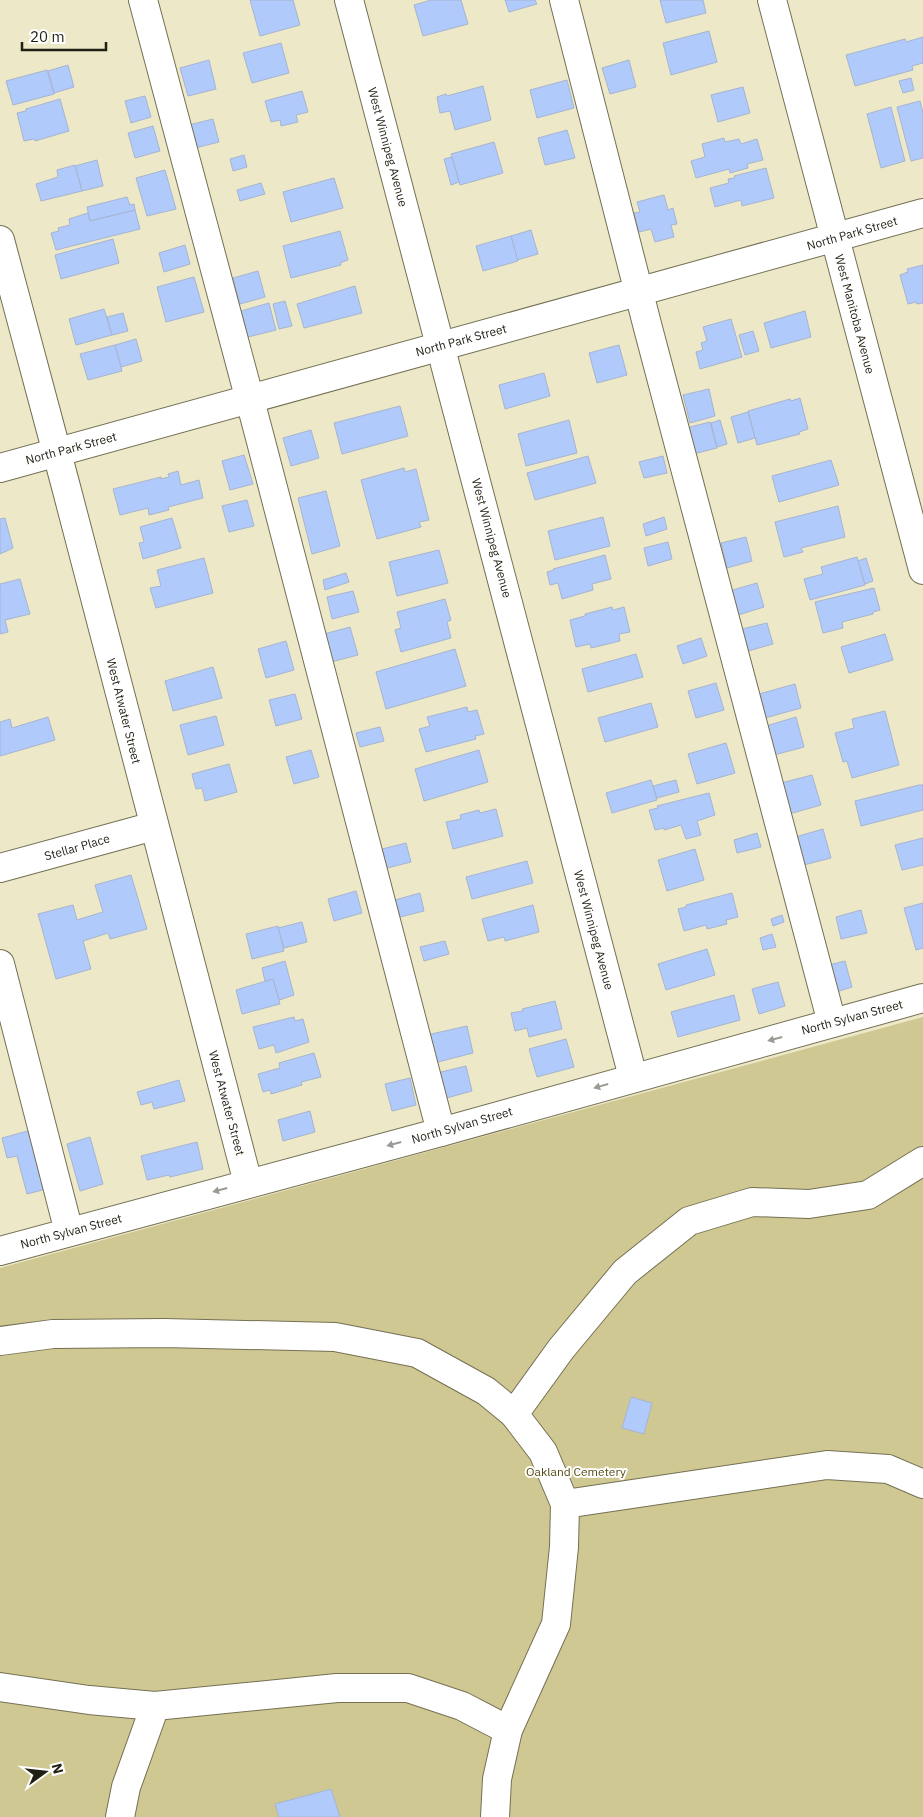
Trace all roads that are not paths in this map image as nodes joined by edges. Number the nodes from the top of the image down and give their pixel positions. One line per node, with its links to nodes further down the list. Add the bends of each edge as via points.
1 (142, 0): 10 (street)
2 (349, 0): 9 (street, West Winnipeg Avenue)
3 (564, 0): 8 (street)
4 (772, 0): 6 (street, West Manitoba Avenue)
5 (923, 213): 6 (street, North Park Street)
6 (835, 238): 8 (street, North Park Street); 13 (street, West Manitoba Avenue)
7 (0, 240): 11 (street, West Atwater Street)
8 (638, 292): 9 (street, North Park Street); 18 (street)
9 (442, 346): 10 (street, North Park Street); 19 (street, West Winnipeg Avenue)
10 (249, 399): 11 (street, North Park Street); 20 (street)
11 (57, 452): 12 (street, North Park Street); 14 (street, West Atwater Street)
12 (0, 468)
13 (923, 570)
14 (154, 826): 15 (street, Stellar Place); 22 (street, West Atwater Street)
15 (0, 868)
16 (0, 964): 23 (street)
17 (923, 998): 18 (street, North Sylvan Street)
18 (832, 1023): 19 (street, North Sylvan Street, one-way to 19)
19 (633, 1077): 20 (street, North Sylvan Street, one-way to 20)
20 (441, 1132): 22 (street, North Sylvan Street, one-way to 22)
21 (923, 1161): 26 (street, via 868,1195 809,1204 752,1202 689,1221 625,1272 561,1348)
22 (248, 1183): 23 (street, North Sylvan Street, one-way to 23)
23 (69, 1232): 24 (street, North Sylvan Street)
24 (0, 1251)
25 (0, 1341): 26 (street, via 52,1334 335,1337 417,1353 486,1391)
26 (514, 1414): 28 (street, via 543,1452)
27 (923, 1484): 28 (street, via 888,1469 826,1465)
28 (565, 1504): 31 (street, via 556,1624)
29 (0, 1687): 30 (street)
30 (155, 1706): 31 (street, via 338,1688 408,1688 462,1706); 32 (street, via 126,1787)
31 (508, 1730): 33 (street, via 497,1779)
32 (120, 1817)
33 (495, 1817)

